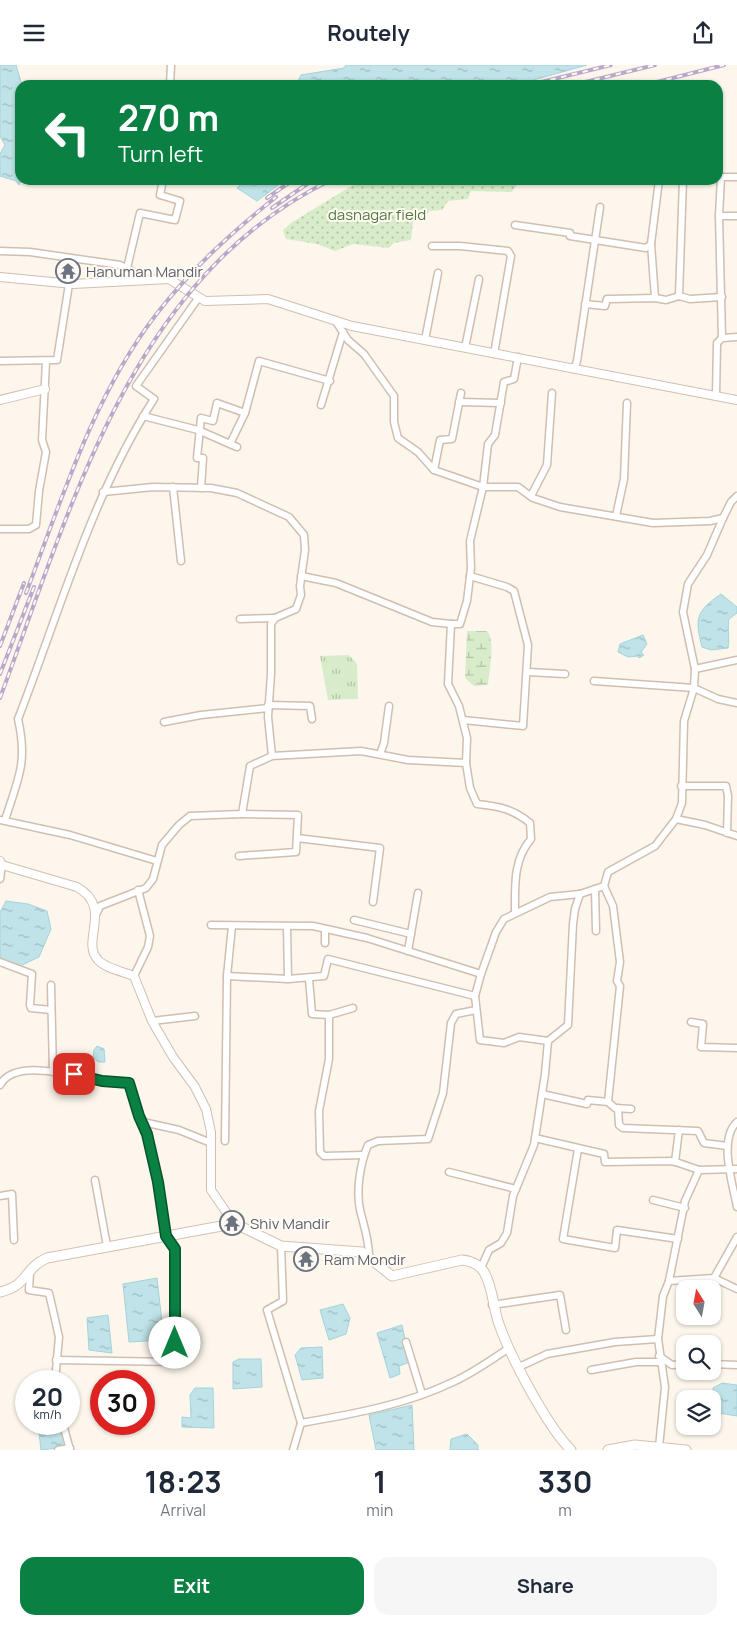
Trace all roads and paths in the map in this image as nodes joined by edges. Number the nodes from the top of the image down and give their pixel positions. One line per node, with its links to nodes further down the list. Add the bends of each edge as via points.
1 (171, 65): 2 (street)
2 (170, 80)
3 (723, 177): 4 (street)
4 (737, 177)
5 (162, 185): 17 (street, via 160,195 180,201 175,220 140,213)
6 (658, 185): 14 (street)
7 (683, 185): 23 (street)
8 (719, 185): 10 (street)
9 (600, 207): 13 (street)
10 (720, 216): 11 (street); 25 (street)
11 (737, 216)
12 (515, 225): 13 (street, via 570,233 570,237)
13 (596, 241): 14 (street, via 646,248); 27 (street)
14 (650, 245): 26 (street)
15 (432, 246): 34 (street, via 508,251 511,256)
16 (0, 251): 17 (street, via 30,252)
17 (127, 268): 21 (street)
18 (438, 273): 32 (street)
19 (0, 277): 22 (street)
20 (479, 279): 33 (street)
21 (151, 281): 22 (street); 24 (street, via 168,279)
22 (69, 284): 37 (street, via 57,361)
23 (679, 296): 25 (street, via 690,299); 26 (street, via 666,300)
24 (199, 297): 28 (street, via 205,301 268,299); 51 (street, via 136,386 154,399)
25 (722, 297): 31 (street)
26 (655, 298): 27 (street, via 607,299 605,306)
27 (585, 304): 38 (street)
28 (335, 321): 29 (street); 32 (street)
29 (343, 333): 39 (street); 53 (street, via 364,354 394,396 398,438 418,452)
30 (737, 337): 31 (street)
31 (722, 338): 43 (street, via 717,343)
32 (426, 340): 33 (street)
33 (465, 348): 34 (street)
34 (494, 354): 35 (street)
35 (518, 357): 38 (street); 47 (street, via 514,379 504,383)
36 (0, 361): 37 (street)
37 (46, 362): 40 (street)
38 (574, 369): 43 (street)
39 (330, 381): 49 (street); 50 (street, via 259,361)
40 (45, 389): 44 (street); 62 (street, via 42,440 46,452 36,525 29,529)
41 (461, 393): 46 (street)
42 (552, 393): 58 (street, via 547,465)
43 (716, 396): 45 (street)
44 (0, 399)
45 (737, 399)
46 (459, 401): 47 (street); 53 (street, via 452,439 440,440)
47 (501, 403): 55 (street, via 495,435 488,444)
48 (627, 403): 60 (street, via 624,479)
49 (321, 405)
50 (245, 413): 52 (street, via 233,445); 52 (street, via 217,403 214,421 201,418)
51 (143, 416): 52 (street); 57 (street)
52 (198, 431): 56 (street, via 197,458 203,458)
53 (434, 470): 55 (street)
54 (173, 487): 56 (street); 57 (street); 63 (street)
55 (483, 487): 58 (street, via 518,487); 65 (street, via 470,541)
56 (201, 488): 64 (street, via 237,493 290,517 304,535)
57 (103, 492): 87 (street, via 18,719 24,745 23,763)
58 (531, 496): 60 (street, via 560,507)
59 (737, 496): 61 (street, via 730,502)
60 (616, 515): 61 (street, via 653,523)
61 (723, 518): 70 (street, via 707,555 688,584 683,612)
62 (0, 529)
63 (181, 561)
64 (301, 576): 66 (street, via 301,595 296,609); 68 (street, via 336,583 432,621)
65 (470, 576): 68 (street, via 460,624); 71 (street, via 514,591 528,645)
66 (275, 618): 67 (street); 77 (street, via 271,624)
67 (240, 619)
68 (450, 624): 79 (street, via 448,684)
69 (737, 660): 70 (street)
70 (695, 669): 74 (street)
71 (528, 672): 72 (street); 79 (street, via 523,726)
72 (565, 674)
73 (594, 681): 74 (street)
74 (694, 688): 75 (street); 84 (street, via 684,721)
75 (737, 703)
76 (389, 706): 81 (street)
77 (268, 707): 78 (street, via 310,706); 80 (street); 82 (street)
78 (312, 719)
79 (463, 720): 83 (street, via 467,738)
80 (164, 722)
81 (380, 754): 82 (street, via 361,751); 83 (street, via 408,760)
82 (272, 756): 85 (street, via 250,766)
83 (466, 763): 101 (street, via 470,788 477,804 500,806 530,823 531,839 517,866)
84 (681, 786): 86 (street, via 682,803); 88 (street, via 726,786)
85 (242, 815): 90 (street, via 298,815); 92 (street, via 190,816 168,836)
86 (676, 819): 88 (street); 95 (street, via 655,846 608,873)
87 (2, 820): 92 (street, via 70,835)
88 (726, 833): 89 (street)
89 (737, 836)
90 (297, 838): 91 (street, via 296,852); 100 (street, via 379,847)
91 (239, 856)
92 (157, 861): 97 (street, via 152,879 146,888)
93 (1, 863): 94 (street); 102 (street, via 88,893)
94 (0, 879)
95 (604, 886): 96 (street); 132 (street, via 613,906 620,962)
96 (595, 889): 99 (street); 108 (street)
97 (138, 890): 102 (street, via 100,907); 114 (street, via 150,936)
98 (418, 893): 109 (street)
99 (580, 894): 101 (street, via 550,897); 127 (street, via 573,924 568,1025)
100 (373, 902)
101 (515, 913): 113 (street, via 504,919 496,933)
102 (95, 917): 114 (street, via 92,950 99,961)
103 (354, 920): 109 (street)
104 (211, 925): 105 (street)
105 (232, 926): 106 (street); 115 (street)
106 (287, 927): 107 (street); 116 (street)
107 (325, 929): 110 (street); 111 (street)
108 (596, 931)
109 (410, 934): 111 (street)
110 (325, 943)
111 (408, 951): 113 (street)
112 (0, 962): 121 (street, via 32,974 31,1008)
113 (481, 974): 119 (street)
114 (134, 976): 125 (street)
115 (227, 976): 116 (street); 139 (street)
116 (288, 979): 117 (street)
117 (309, 979): 119 (street, via 324,976 328,959); 123 (street, via 312,1014)
118 (51, 985): 121 (street)
119 (476, 996): 122 (street)
120 (353, 1008): 123 (street)
121 (51, 1009): 129 (street)
122 (476, 1010): 127 (street, via 480,1040 504,1043 519,1037); 143 (street, via 456,1014 451,1023 443,1093 428,1139 378,1141 368,1145)
123 (329, 1015): 143 (street, via 329,1059 319,1111 320,1152 324,1156)
124 (195, 1016): 125 (street)
125 (152, 1021): 140 (street, via 206,1109)
126 (690, 1022): 128 (street, via 703,1024 701,1047)
127 (548, 1041): 131 (street)
128 (737, 1048)
129 (53, 1071): 130 (street, via 11,1073); 135 (street, via 129,1083 139,1116)
130 (0, 1085)
131 (542, 1094): 132 (street, via 587,1104 588,1100); 138 (street)
132 (608, 1102): 133 (street)
133 (618, 1108): 134 (street); 137 (street, via 622,1128)
134 (631, 1109)
135 (144, 1122): 140 (street, via 179,1130); 155 (street)
136 (737, 1122): 141 (street)
137 (679, 1130): 141 (street, via 698,1131 704,1143); 144 (street)
138 (535, 1138): 142 (street); 149 (street)
139 (225, 1141)
140 (211, 1143): 154 (street, via 211,1190)
141 (727, 1146): 145 (street)
142 (578, 1149): 144 (street, via 604,1154 605,1162); 157 (street, via 563,1239 615,1248 617,1230)
143 (364, 1155): 161 (street, via 358,1189)
144 (675, 1162): 147 (street)
145 (734, 1169): 147 (street); 152 (street)
146 (449, 1171): 149 (street)
147 (699, 1171): 153 (street)
148 (94, 1180): 159 (street)
149 (516, 1189): 162 (street, via 506,1233 501,1243 489,1250)
150 (0, 1195): 158 (street, via 12,1194)
151 (653, 1199): 153 (street)
152 (737, 1207)
153 (685, 1208): 157 (street)
154 (235, 1225): 155 (main road); 160 (main road)
155 (166, 1236): 159 (main road); 173 (street, via 175,1249 175,1362)
156 (737, 1237): 164 (street)
157 (678, 1239): 165 (street)
158 (14, 1240)
159 (108, 1246): 163 (main road, via 46,1258)
160 (282, 1246): 161 (main road, via 354,1251); 182 (street, via 283,1301 267,1310)
161 (369, 1256): 162 (main road, via 392,1276 462,1260 476,1263)
162 (481, 1268): 168 (main road, via 489,1283)
163 (30, 1271): 167 (main road, via 22,1283); 173 (street, via 28,1290 49,1293 58,1337)
164 (714, 1278): 165 (street); 166 (street)
165 (669, 1281): 170 (street, via 663,1296)
166 (737, 1289)
167 (0, 1291)
168 (492, 1305): 169 (street, via 560,1295); 172 (main road)
169 (566, 1330)
170 (658, 1339): 174 (street); 178 (street, via 616,1342 547,1354)
171 (406, 1342): 181 (street)
172 (509, 1348): 178 (main road); 181 (street, via 454,1382)
173 (56, 1359): 179 (street)
174 (660, 1359): 176 (street); 180 (street); 184 (street, via 665,1387)
175 (721, 1364): 177 (street)
176 (676, 1365)
177 (737, 1365)
178 (519, 1367): 188 (main road, via 550,1422)
179 (56, 1370)
180 (591, 1370)
181 (422, 1395): 182 (street, via 374,1411)
182 (301, 1423): 187 (street)
183 (66, 1435): 185 (street)
184 (659, 1447): 189 (main road, via 635,1445); 190 (main road)
185 (70, 1449): 186 (street)
186 (58, 1450)
187 (293, 1450)
188 (571, 1450)
189 (608, 1450)
190 (686, 1450)

